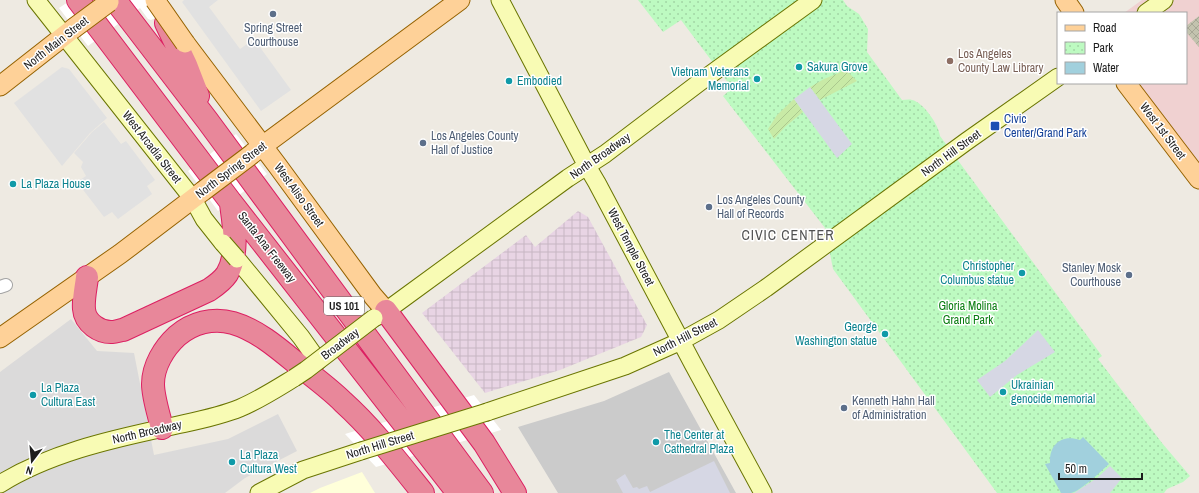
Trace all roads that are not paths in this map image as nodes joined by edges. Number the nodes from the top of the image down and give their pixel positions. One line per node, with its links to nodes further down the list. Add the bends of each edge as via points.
1 (36, 0): 14 (main road, West Arcadia Street)
2 (63, 0): 15 (highway)
3 (78, 0): 15 (highway, Santa Ana Freeway / US 101)
4 (114, 0): 14 (main road, North Main Street, bridge); 19 (highway, US 101)
5 (155, 0): 20 (main road, West Aliso Street, bridge)
6 (159, 0): 19 (highway, via 163,17 186,65)
7 (460, 0): 20 (main road, North Spring Street)
8 (500, 0): 21 (main road, West Temple Street)
9 (813, 0): 21 (main road, North Broadway)
10 (1065, 0): 12 (main road)
11 (1164, 0): 13 (main road)
12 (1073, 12)
13 (1147, 12)
14 (69, 32): 18 (main road, North Main Street); 23 (main road, West Arcadia Street)
15 (104, 34): 24 (highway, Santa Ana Freeway / US 101)
16 (1057, 78): 28 (main road, North Hill Street, via 766,288 719,320)
17 (1127, 84): 22 (main road, West 1st Street)
18 (0, 86)
19 (207, 120): 36 (highway, US 101)
20 (257, 150): 23 (main road, North Spring Street, bridge); 26 (main road, West Aliso Street, via 373,296)
21 (587, 166): 26 (main road, North Broadway); 28 (main road, West Temple Street)
22 (1199, 179)
23 (198, 195): 25 (main road, North Spring Street); 29 (main road, West Arcadia Street, bridge, via 204,219)
24 (230, 200): 25 (highway, via 236,234 232,260 227,274 209,290 123,330 104,331 95,327 86,317 84,310); 35 (highway, Santa Ana Freeway / US 101)
25 (87, 277): 27 (main road, North Spring Street)
26 (380, 315): 29 (main road, Broadway, bridge); 37 (highway, via 484,442)
27 (0, 338)
28 (681, 341): 33 (main road, North Hill Street, bridge, via 625,366 303,470); 38 (main road, West Temple Street)
29 (318, 361): 30 (main road, Broadway, bridge)
30 (294, 378): 31 (main road, North Broadway, via 240,408)
31 (162, 428): 32 (main road, North Broadway, via 63,455); 34 (highway, via 153,383 157,362 169,343 183,331 197,324 216,320 232,323 252,331 285,354 342,401 373,433)
32 (0, 484)
33 (259, 493)
34 (423, 493)
35 (458, 493)
36 (482, 493)
37 (515, 493)
38 (763, 493)

